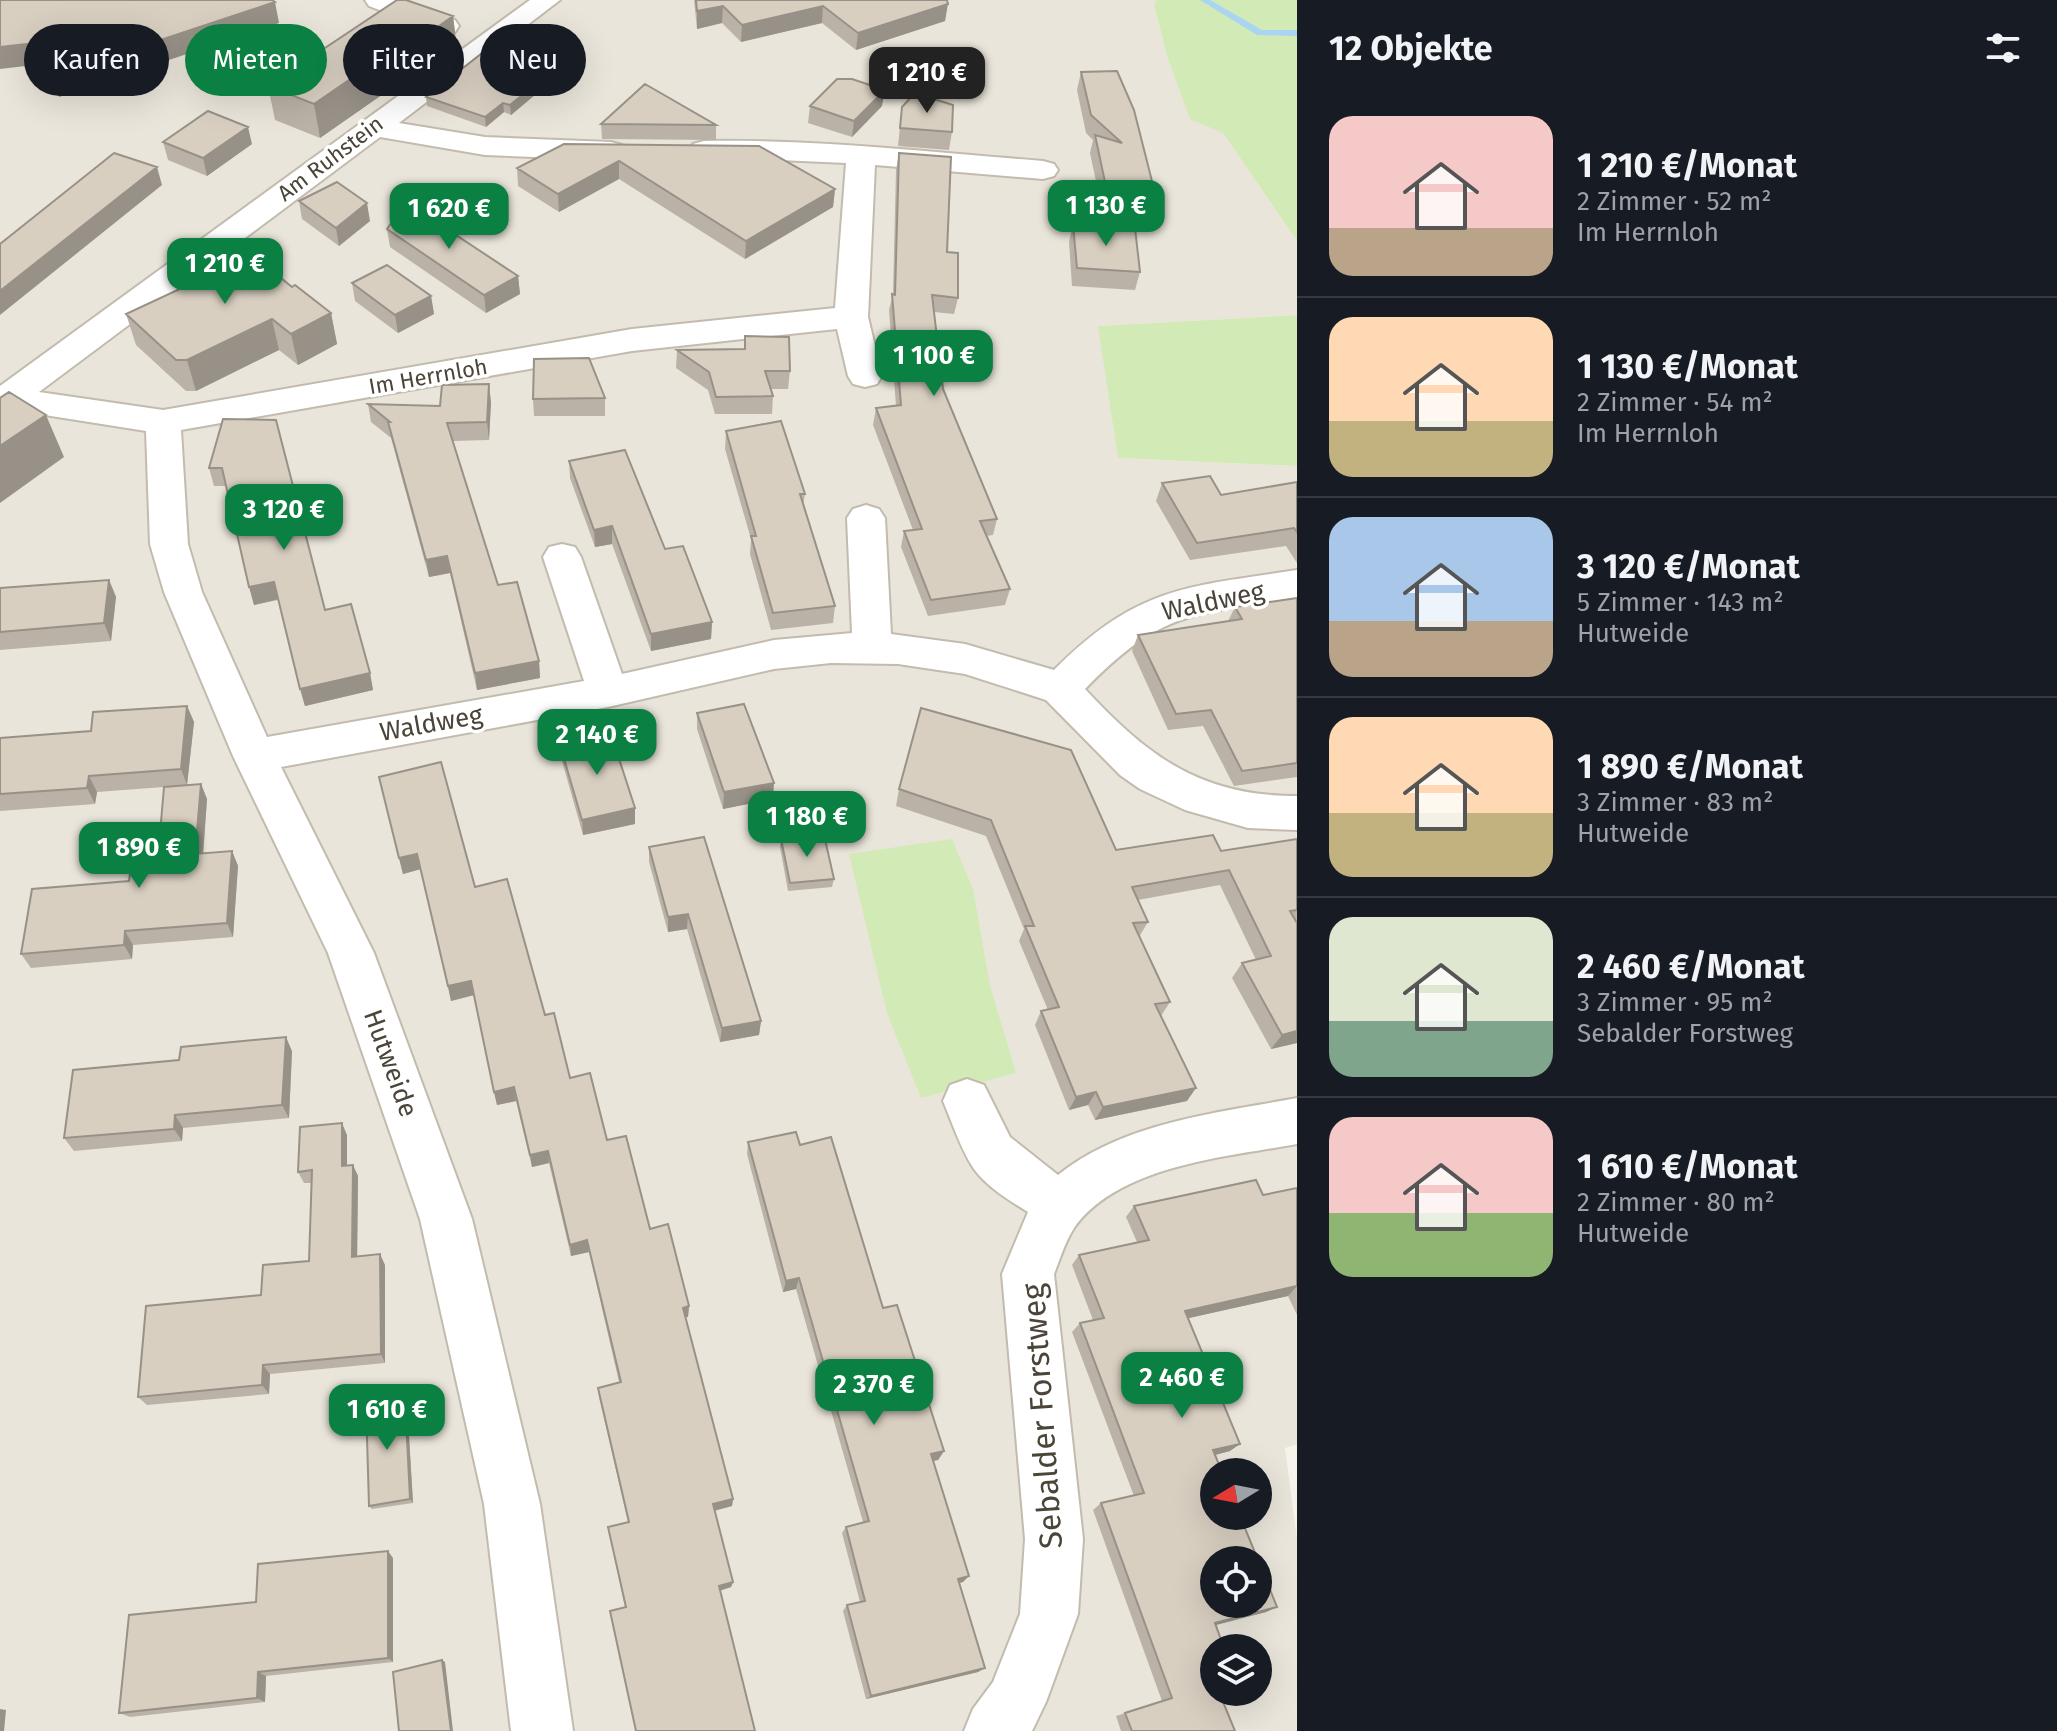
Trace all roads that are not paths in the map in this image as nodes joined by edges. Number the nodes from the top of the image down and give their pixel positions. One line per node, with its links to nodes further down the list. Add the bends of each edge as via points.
1 (378, 0): 4 (street)
2 (547, 0): 3 (street, Am Ruhstein)
3 (514, 24)
4 (480, 39)
5 (480, 48): 6 (street, Am Ruhstein)
6 (371, 127): 8 (street, via 485,146); 13 (street, Am Ruhstein)
7 (678, 150): 9 (street)
8 (636, 151)
9 (861, 155): 10 (street); 11 (street)
10 (1043, 170)
11 (851, 317): 12 (street); 14 (street, Im Herrnloh, via 632,340)
12 (865, 376)
13 (2, 400): 14 (street, Im Herrnloh)
14 (163, 422): 21 (street, Hutweide, via 169,544 183,592)
15 (866, 518): 18 (street)
16 (562, 557): 20 (street)
17 (1297, 584): 19 (street, Waldweg, via 1189,601 1153,613 1127,628)
18 (872, 647): 19 (street, Waldweg, via 1023,672); 20 (street, Waldweg, via 798,651)
19 (1060, 689): 22 (street, Waldweg, via 1117,749 1175,789 1265,815)
20 (608, 692): 21 (street, Waldweg)
21 (254, 756): 26 (street, Hutweide, via 351,953 446,1219 512,1504)
22 (1297, 813)
23 (967, 1101): 25 (street, via 992,1153)
24 (1297, 1121): 25 (street, Sebalder Forstweg, via 1149,1152 1095,1178)
25 (1061, 1205): 27 (street, Sebalder Forstweg, via 1028,1274 1054,1539 1049,1614 1016,1702)
26 (542, 1731)
27 (995, 1731)

